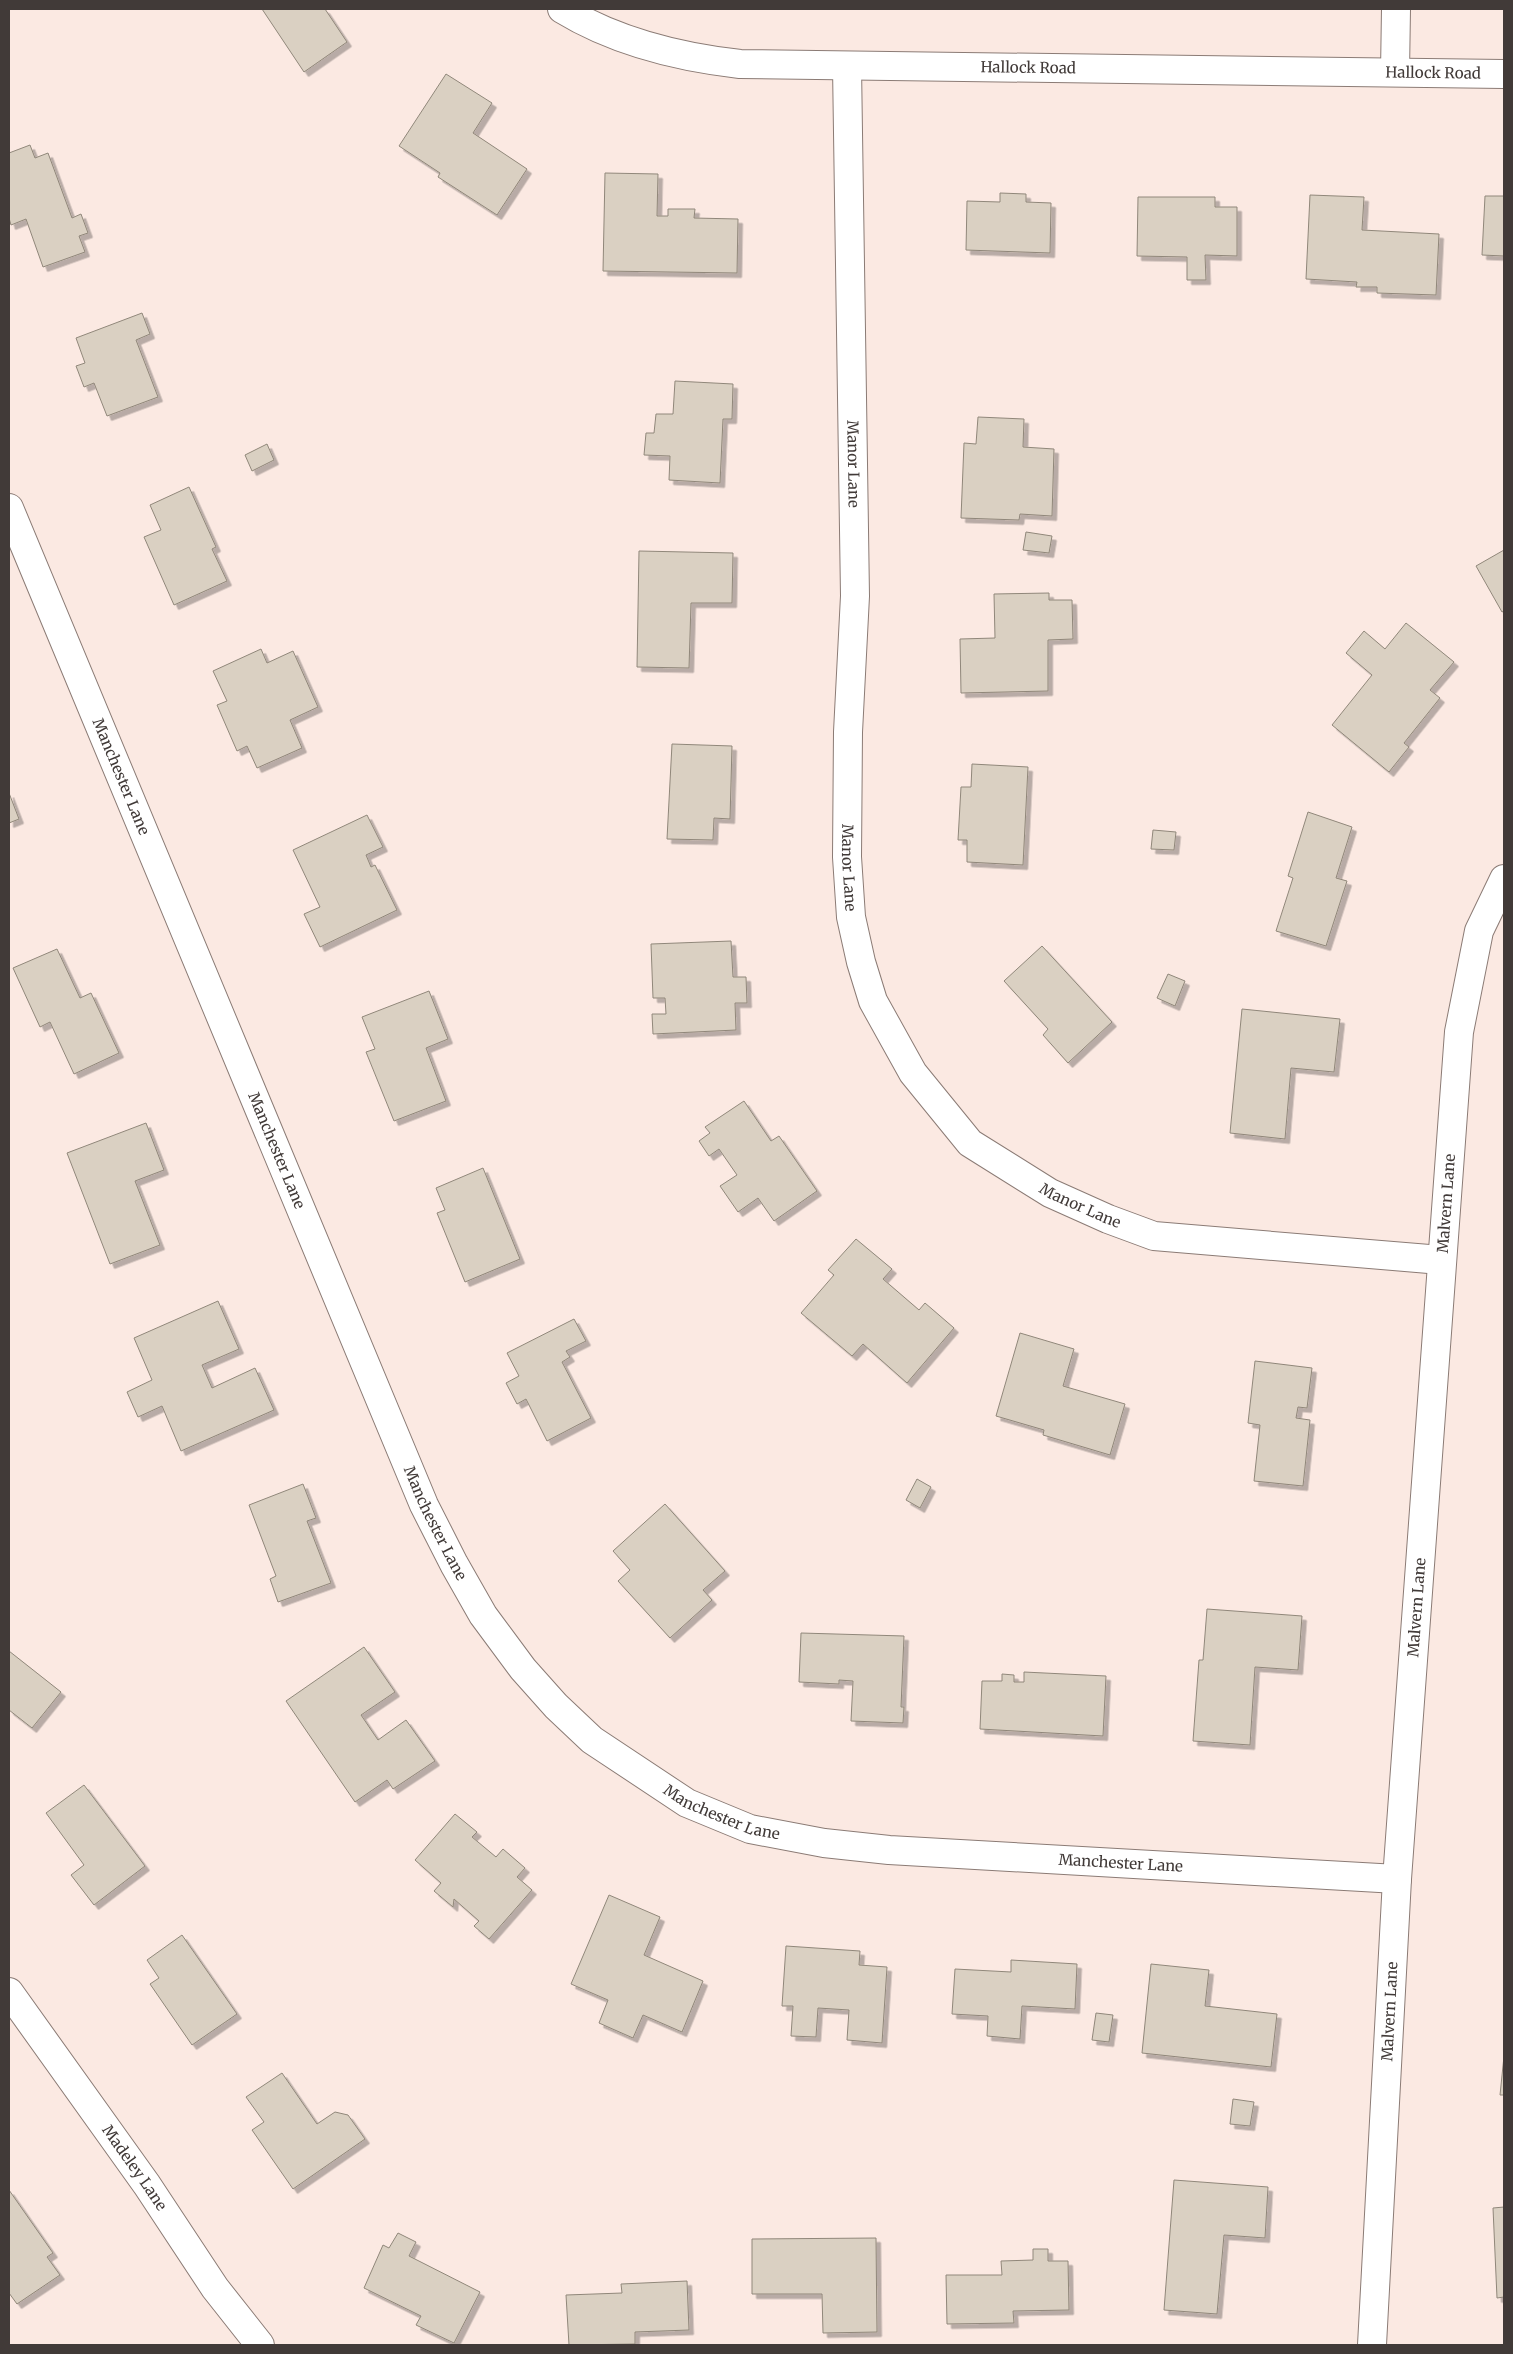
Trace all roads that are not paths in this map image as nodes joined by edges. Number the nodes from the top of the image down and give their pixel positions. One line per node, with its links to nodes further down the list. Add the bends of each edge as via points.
1 (562, 9): 3 (street, Hallock Road, via 606,32 671,54 740,64)
2 (1396, 9): 4 (street)
3 (847, 66): 4 (street, Hallock Road); 8 (street, Manor Lane, via 855,596 848,732 847,858 851,917 873,1001 913,1073 970,1143 1050,1193 1154,1236)
4 (1395, 72): 5 (street, Hallock Road)
5 (1504, 74)
6 (9, 508): 9 (street, Manchester Lane, via 424,1505 483,1615 523,1669 556,1706 592,1740 688,1803 750,1830 889,1850)
7 (1504, 879): 8 (street, Malvern Lane, via 1479,931 1459,1032)
8 (1441, 1260): 9 (street, Malvern Lane)
9 (1397, 1879): 12 (street, Malvern Lane)
10 (9, 1992): 11 (street, Madeley Lane, via 147,2184 215,2288)
11 (260, 2345)
12 (1372, 2345)

